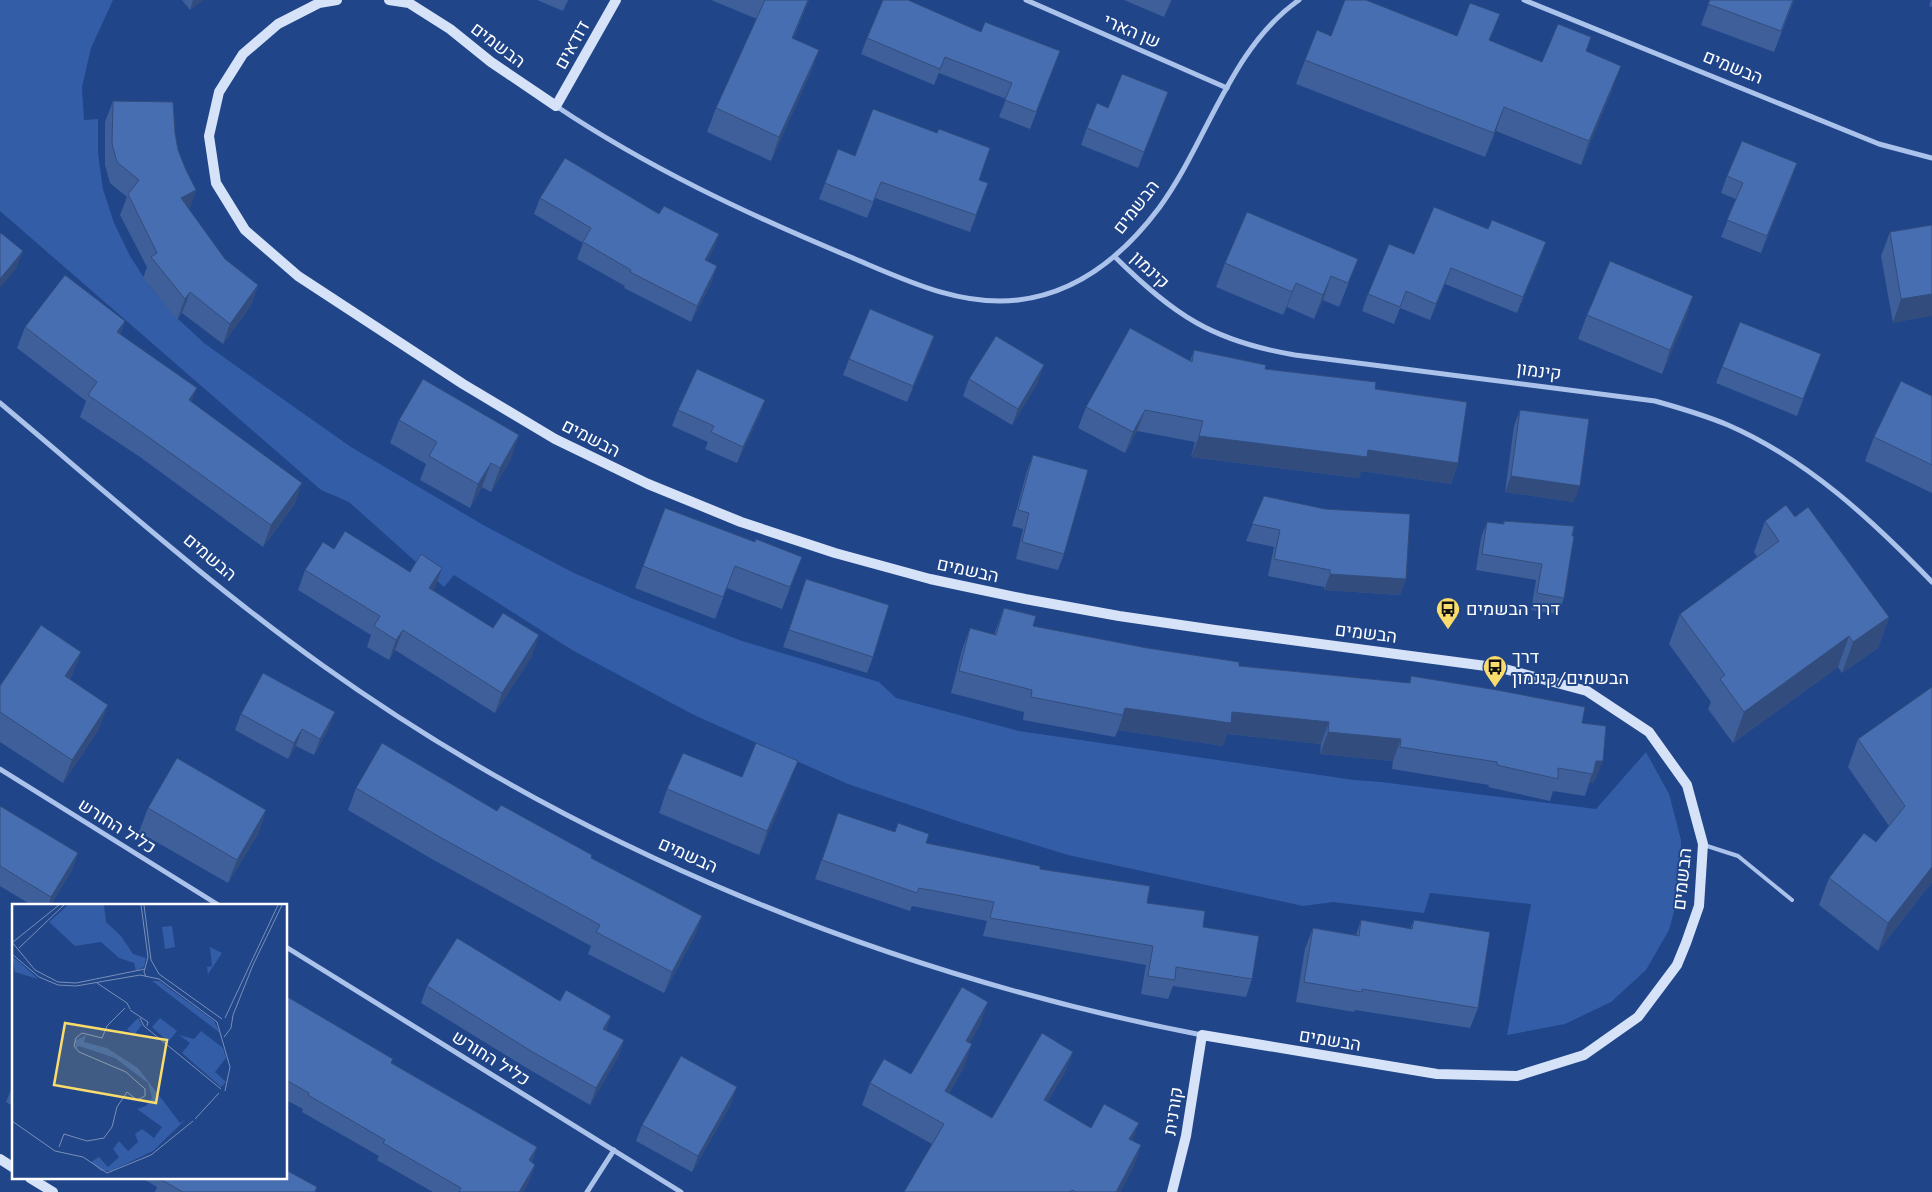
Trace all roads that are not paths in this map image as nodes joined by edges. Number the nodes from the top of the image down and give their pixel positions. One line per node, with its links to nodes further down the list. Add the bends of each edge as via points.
1 (337, 0): 14 (street, הבשמים, via 319,3 278,24 243,54 219,92 209,136 216,183 245,230 298,276 463,384 555,439 648,484 742,522 835,553 930,579 1034,601 1205,629 1501,668 1587,691 1649,732 1687,785)
2 (389, 0): 8 (street, הבשמים, via 409,3 450,29 491,62)
3 (616, 0): 8 (street, דודאים)
4 (1026, 0): 7 (street, שן הארי)
5 (1299, 0): 7 (street, הבשמים, via 1268,28)
6 (1524, 0): 9 (street, הבשמים, via 1879,144)
7 (1227, 88): 10 (street, הבשמים, via 1160,206)
8 (556, 106): 10 (street, הבשמים, via 628,150 725,201 831,249 953,296 986,301 1017,301 1046,296 1072,286)
9 (1932, 158)
10 (1115, 257): 12 (street, קינמון, via 1156,296 1188,318 1205,329 1246,345 1295,355 1655,402 1692,411 1728,425 1764,443 1833,489)
11 (0, 403): 18 (street, הבשמים, via 207,577 322,665 448,748 586,825 743,897 899,957 1030,997)
12 (1932, 582)
13 (0, 769): 16 (street, כליל החורש)
14 (1703, 844): 15 (lane, via 1738,856); 18 (street, הבשמים, via 1699,906 1677,965 1638,1017 1584,1055 1517,1076 1437,1074)
15 (1792, 900)
16 (217, 904)
17 (288, 948): 19 (street, כליל החורש)
18 (1202, 1035): 26 (street, קורנית, via 1186,1136)
19 (614, 1150): 24 (street); 25 (street, כליל החורש)
20 (0, 1159): 21 (street)
21 (12, 1167)
22 (33, 1180): 23 (street)
23 (52, 1192)
24 (587, 1192)
25 (681, 1192)
26 (1172, 1192)

